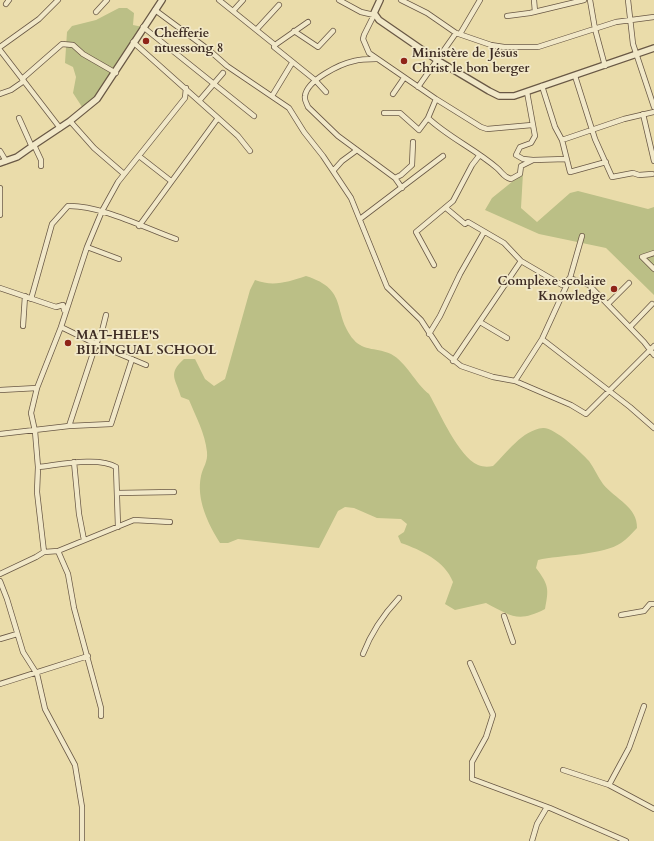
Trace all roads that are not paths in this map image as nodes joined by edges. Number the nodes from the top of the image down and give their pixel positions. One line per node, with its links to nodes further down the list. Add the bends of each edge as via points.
1 (58, 0): 32 (street, via 39,19)
2 (107, 0): 17 (street)
3 (162, 0): 15 (street)
4 (219, 0): 16 (street)
5 (243, 0): 16 (street)
6 (339, 0): 19 (street, via 361,12)
7 (380, 0): 19 (street)
8 (401, 0): 29 (street)
9 (480, 0): 29 (street)
10 (534, 0): 18 (street)
11 (584, 0): 18 (street)
12 (590, 0): 26 (street)
13 (628, 0): 22 (street)
14 (279, 5): 25 (street)
15 (155, 10): 24 (street); 54 (street, via 227,66)
16 (233, 11): 25 (street)
17 (96, 12)
18 (535, 12): 20 (street)
19 (374, 15): 36 (street, via 363,39 369,53); 37 (street)
20 (507, 16)
21 (654, 17): 22 (street)
22 (631, 21): 26 (street, via 616,22); 35 (street, via 633,44)
23 (308, 22): 27 (street)
24 (143, 27): 30 (street); 46 (street)
25 (257, 29): 31 (street)
26 (595, 29): 29 (street, via 538,47 519,48 491,45); 39 (street)
27 (294, 31): 28 (street, via 318,47); 31 (street)
28 (334, 31)
29 (458, 33): 37 (street)
30 (133, 42): 40 (street); 49 (street)
31 (275, 45): 38 (street, via 274,48)
32 (0, 47)
33 (654, 48): 35 (street)
34 (0, 50): 44 (street)
35 (637, 54): 39 (street); 57 (street)
36 (376, 59): 43 (street); 45 (street, via 355,60 342,64)
37 (437, 60): 48 (street); 51 (street, via 494,94 505,97)
38 (292, 63): 45 (street); 54 (street)
39 (605, 66): 42 (street)
40 (116, 73): 44 (street, via 83,54 74,45 62,44); 65 (street, via 97,99)
41 (223, 73): 46 (street)
42 (575, 76): 47 (street); 68 (street)
43 (404, 78): 48 (street); 53 (street)
44 (23, 80): 52 (street, via 11,90); 67 (street)
45 (315, 80): 50 (street); 72 (street, via 305,93 304,98 308,107)
46 (214, 84): 56 (street); 61 (street)
47 (542, 86): 51 (street); 69 (street, via 555,127)
48 (418, 87): 55 (street)
49 (186, 88): 56 (street); 75 (street, via 185,98)
50 (326, 92)
51 (527, 92): 66 (street)
52 (0, 94)
53 (393, 94)
54 (272, 96): 84 (street, via 289,108)
55 (436, 99): 64 (street); 66 (street, via 487,129)
56 (199, 101): 63 (street)
57 (654, 108)
58 (654, 112): 60 (street)
59 (384, 113): 64 (street, via 400,113 419,130)
60 (643, 114): 68 (street); 80 (street)
61 (254, 116)
62 (19, 118): 71 (street)
63 (218, 118): 74 (street, via 238,136); 88 (street)
64 (428, 118): 77 (street, via 439,129)
65 (70, 121): 67 (street); 85 (street, via 94,148)
66 (532, 124): 79 (street, via 535,136 531,143 520,147 516,155)
67 (60, 128): 71 (street)
68 (592, 129): 69 (street, via 579,136); 82 (street)
69 (562, 140): 78 (street)
70 (413, 142): 87 (street, via 412,165)
71 (33, 146): 81 (street, via 17,157); 83 (street, via 41,160)
72 (357, 150): 84 (street); 87 (street)
73 (0, 151): 81 (street)
74 (250, 152)
75 (140, 156): 85 (street); 88 (street)
76 (443, 156): 90 (street)
77 (479, 156): 79 (street, via 498,168 505,178 511,179 520,174 521,166); 91 (street, via 459,192)
78 (566, 159): 79 (street); 82 (street, via 570,172)
79 (532, 160)
80 (654, 161)
81 (3, 162)
82 (606, 162): 86 (street, via 612,177 633,173)
83 (41, 166)
84 (333, 170): 94 (street, via 351,198)
85 (124, 174): 92 (street)
86 (652, 174)
87 (395, 178): 90 (street)
88 (171, 181): 95 (street)
89 (0, 188): 93 (street)
90 (402, 188): 94 (street)
91 (446, 208): 96 (street, via 458,220 465,224 468,222); 103 (street, via 416,234)
92 (102, 211): 95 (street); 99 (street); 109 (street, via 68,206 52,224)
93 (0, 215)
94 (360, 219): 118 (street, via 387,287 417,316)
95 (139, 226): 98 (street)
96 (484, 232): 102 (street, via 504,244); 118 (street)
97 (582, 236): 105 (street)
98 (176, 239)
99 (87, 247): 101 (street); 112 (street)
100 (654, 253): 104 (street, via 642,257)
101 (119, 259)
102 (521, 261): 105 (street, via 562,285); 114 (street)
103 (434, 265)
104 (654, 269)
105 (570, 278): 110 (street, via 589,285); 120 (street)
106 (629, 283): 110 (street)
107 (0, 288): 108 (street)
108 (25, 296): 109 (street); 115 (street)
109 (31, 298): 112 (street, via 56,307 63,305)
110 (608, 304): 116 (street)
111 (652, 304): 116 (street)
112 (64, 311): 117 (street)
113 (106, 314): 121 (street)
114 (480, 322): 119 (street); 126 (street)
115 (23, 326)
116 (630, 327): 123 (street)
117 (61, 328): 121 (street); 129 (street)
118 (429, 334): 126 (street)
119 (507, 338)
120 (542, 340): 128 (street); 131 (street)
121 (96, 344): 125 (street); 132 (street)
122 (654, 346): 123 (street)
123 (649, 350): 124 (street); 131 (street)
124 (654, 355)
125 (132, 359): 127 (street); 132 (street, via 111,424)
126 (453, 361): 128 (street, via 493,377)
127 (146, 365)
128 (515, 381): 131 (street, via 586,414)
129 (37, 388): 130 (street); 134 (street, via 31,413)
130 (0, 390)
131 (610, 391): 133 (street)
132 (69, 426): 134 (street)
133 (654, 428)
134 (35, 431): 135 (street); 137 (street)
135 (0, 434)
136 (74, 462): 137 (street); 139 (street, via 109,462 116,467); 142 (street)
137 (38, 467): 144 (street, via 37,492)
138 (174, 492): 139 (street)
139 (117, 493): 141 (street)
140 (170, 522): 141 (street, via 134,520)
141 (118, 527): 142 (street)
142 (84, 540): 143 (street)
143 (58, 551): 144 (street); 155 (street, via 68,574 74,608)
144 (44, 552): 145 (street)
145 (0, 574)
146 (0, 581): 151 (street)
147 (399, 598): 154 (street, via 368,640)
148 (654, 604): 149 (street, via 650,604 644,611)
149 (622, 615)
150 (504, 616): 153 (street)
151 (17, 634): 152 (street); 157 (street, via 23,652)
152 (0, 640)
153 (513, 642)
154 (363, 654)
155 (88, 656): 157 (street); 160 (street)
156 (470, 663): 163 (street, via 493,715 486,737 472,762 472,779)
157 (37, 674): 158 (street); 165 (street, via 45,710 76,765 82,807)
158 (0, 684)
159 (644, 706): 162 (street, via 629,748)
160 (101, 716)
161 (563, 770): 162 (street)
162 (609, 785): 164 (street)
163 (547, 807): 166 (street, via 537,824); 167 (street)
164 (654, 809)
165 (82, 841)
166 (532, 841)
167 (626, 841)

